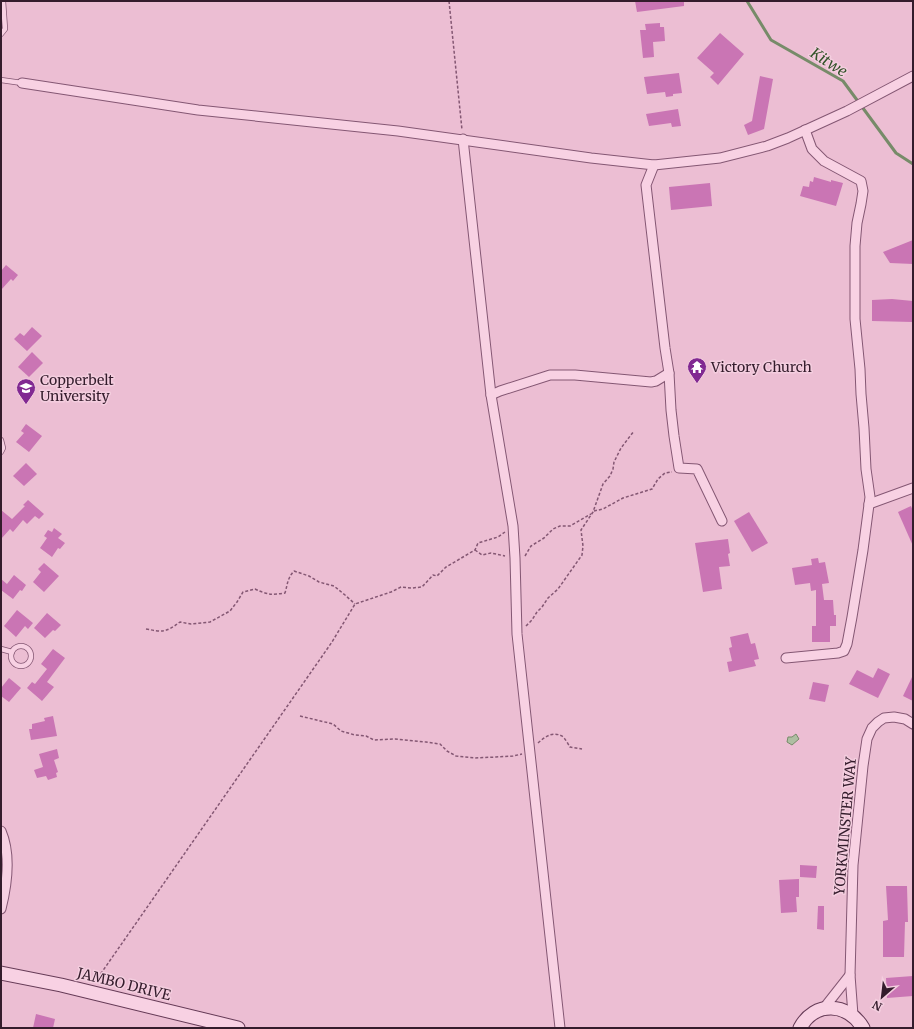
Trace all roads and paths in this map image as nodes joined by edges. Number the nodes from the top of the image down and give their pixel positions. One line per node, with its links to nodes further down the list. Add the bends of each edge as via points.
1 (3, 1): 3 (lane, via 5,29)
2 (449, 1): 8 (path)
3 (1, 34)
4 (913, 76): 7 (street)
5 (1, 80): 6 (lane)
6 (22, 83): 8 (street, via 198,110)
7 (805, 130): 9 (street, via 767,146 720,158); 17 (street, via 812,149 824,161 861,181 863,191 855,246 856,319)
8 (463, 139): 9 (street); 11 (street)
9 (654, 165): 10 (street, via 646,185)
10 (669, 373): 11 (street, via 651,382 550,375); 15 (street)
11 (491, 395): 20 (street)
12 (634, 431): 18 (path, via 620,448)
13 (1, 440): 14 (lane)
14 (1, 452)
15 (679, 468): 18 (path, via 665,473 652,489); 19 (street, via 697,469)
16 (913, 488): 17 (street)
17 (869, 504): 28 (street, via 844,651)
18 (593, 512): 22 (path, via 570,526 553,529 531,546 525,556); 25 (path, via 581,530 582,555 558,589)
19 (722, 522)
20 (513, 526): 21 (path, via 498,537 478,543); 22 (street)
21 (475, 550): 22 (path, via 482,555 491,553); 23 (path, via 446,567 438,576 433,575 422,587 401,587)
22 (515, 558): 25 (street)
23 (355, 604): 24 (path, via 334,586 294,571 288,578 286,593 265,594 255,589 243,592 230,610 210,622 180,622 163,632); 37 (path, via 332,642)
24 (146, 629)
25 (517, 634): 32 (street)
26 (1, 649): 27 (lane)
27 (12, 652): 27 (lane, via 17,646 27,648 31,658 29,663 25,666 14,664 10,655)
28 (786, 658)
29 (300, 716): 32 (path, via 333,724 341,731 374,740 395,739 440,744 456,756 513,756)
30 (913, 724): 36 (street, YORKMINSTER WAY, via 905,719 884,718 872,728 867,739 853,865)
31 (582, 749): 32 (path, via 570,747 562,737 553,734 545,737)
32 (530, 750): 41 (street)
33 (1, 831): 34 (street, via 6,849 7,874)
34 (1, 909)
35 (1, 973): 37 (main road, JAMBO DRIVE)
36 (850, 975): 38 (street); 39 (street, YORKMINSTER WAY)
37 (89, 992): 40 (main road, JAMBO DRIVE)
38 (824, 1008): 39 (main road, via 844,1010); 42 (main road, via 809,1016)
39 (861, 1023)
40 (238, 1028)
41 (560, 1028)
42 (800, 1028)

